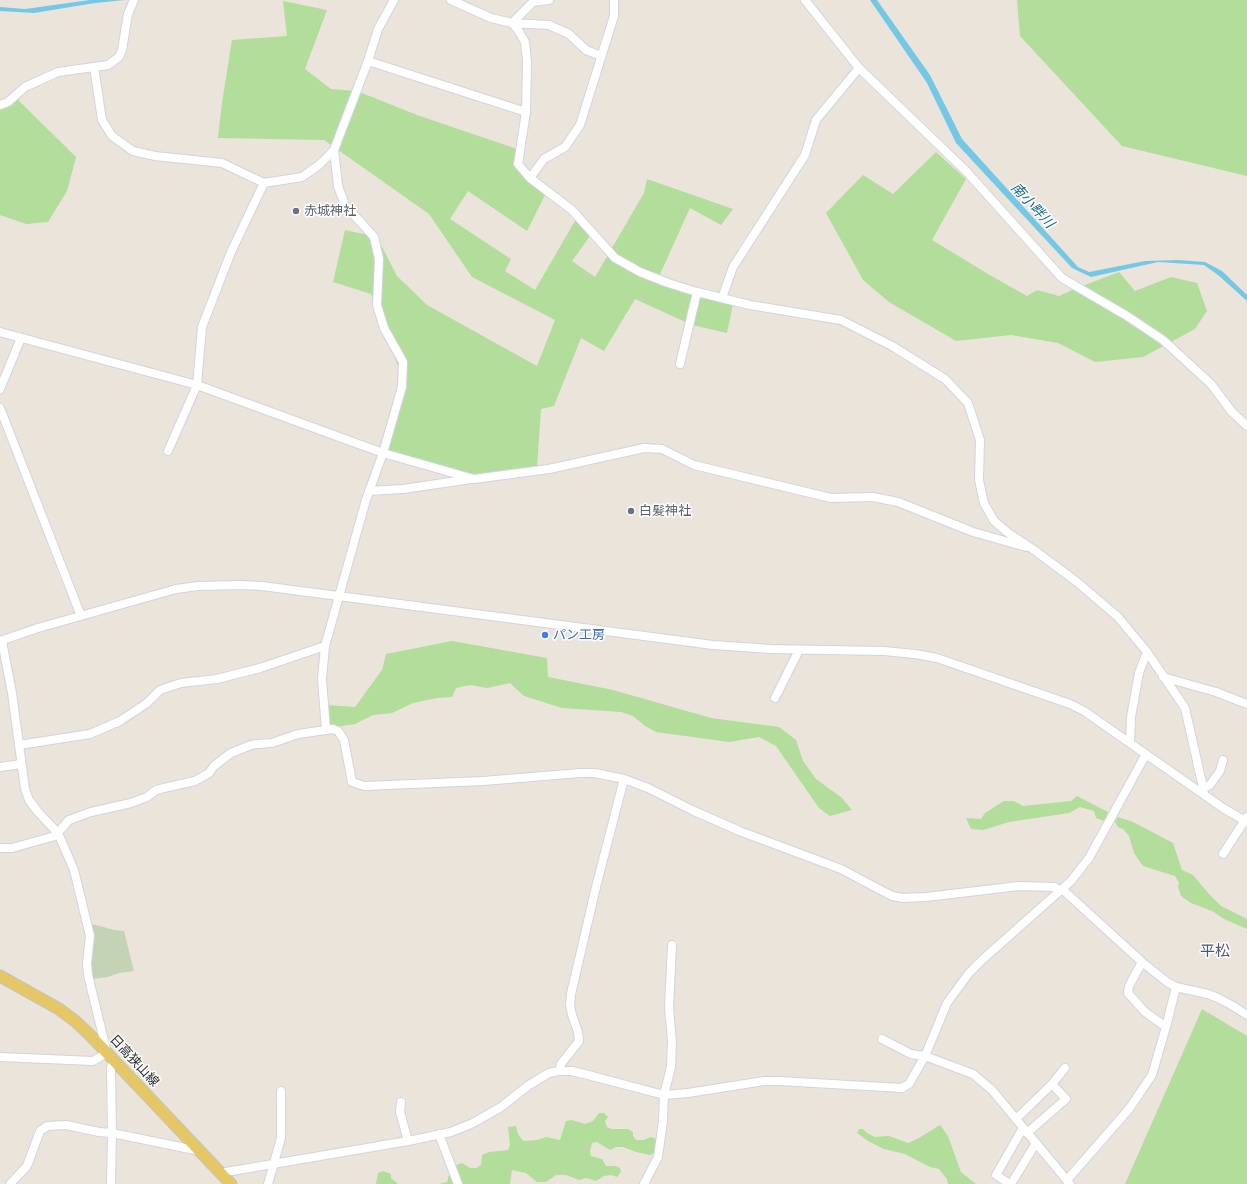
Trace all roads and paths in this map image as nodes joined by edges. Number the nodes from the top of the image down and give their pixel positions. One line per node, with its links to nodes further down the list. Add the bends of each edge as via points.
1 (134, 0): 10 (street, via 128,14 119,57 108,65)
2 (394, 0): 9 (street, via 378,29)
3 (451, 0): 7 (street, via 491,18)
4 (549, 0): 7 (street, via 533,2)
5 (614, 0): 8 (street, via 614,16)
6 (804, 0): 11 (street)
7 (512, 22): 8 (street, via 550,25 569,34 586,50); 13 (street, via 525,42)
8 (601, 56): 15 (street, via 580,125 565,147 544,159)
9 (368, 61): 13 (street); 14 (street)
10 (94, 67): 12 (street, via 58,72 26,86 8,102); 16 (street, via 102,120 112,136 132,151 222,163)
11 (859, 68): 18 (street, via 816,120 805,156 733,268); 25 (street, via 966,171 1062,278 1163,340 1211,384 1232,412)
12 (0, 105)
13 (526, 112): 15 (street, via 518,164)
14 (334, 150): 16 (street, via 302,177); 27 (street, via 338,186 345,205 374,237 379,259 377,305 384,328 403,362 402,387)
15 (530, 178): 17 (street, via 572,210 615,258 654,278)
16 (264, 183): 22 (street, via 228,259 202,327)
17 (696, 292): 18 (street); 21 (street)
18 (722, 298): 30 (street, via 841,320 892,346 945,380 968,403 980,440 979,480 984,504 994,521)
19 (0, 332): 20 (street)
20 (21, 338): 22 (street); 23 (street)
21 (680, 364)
22 (197, 385): 26 (street); 27 (street)
23 (0, 389)
24 (0, 408): 32 (street)
25 (1247, 426)
26 (168, 451)
27 (383, 453): 28 (street); 29 (street)
28 (474, 479): 29 (street); 30 (street, via 549,469 644,448 662,449 694,465 825,497 873,497 898,502 973,532)
29 (369, 491): 31 (street)
30 (1034, 550): 36 (street, via 1118,617)
31 (338, 596): 32 (street, via 262,586 198,586 176,589); 34 (street); 35 (street, via 713,645)
32 (80, 616): 33 (street)
33 (1, 641): 42 (street)
34 (326, 646): 40 (street, via 322,679); 42 (street, via 260,668 217,679 181,683 160,690 120,721 90,734)
35 (800, 650): 38 (street); 41 (street, via 884,651 937,658 1084,710)
36 (1148, 652): 37 (street); 41 (street, via 1139,673 1131,717)
37 (1163, 677): 39 (street); 48 (street, via 1185,708)
38 (775, 698)
39 (1247, 704)
40 (326, 730): 47 (street, via 333,729 343,736 352,782 364,786 483,781 580,773); 50 (street, via 291,735 272,743 257,744 231,753 209,773 195,781 156,790 147,797 131,803 90,812 69,820)
41 (1130, 742): 43 (street)
42 (19, 745): 45 (street)
43 (1146, 754): 48 (street); 53 (street, via 1089,858)
44 (1223, 760): 48 (street, via 1217,776)
45 (21, 764): 46 (street); 50 (street, via 29,800)
46 (0, 767)
47 (624, 779): 53 (street, via 742,832 841,869 892,896 926,897 1019,886 1055,887); 65 (street, via 571,994 570,1005 579,1041)
48 (1203, 791): 49 (street)
49 (1246, 820): 52 (street)
50 (58, 833): 51 (street, via 12,848); 63 (street, via 74,870 90,936 88,975)
51 (0, 848)
52 (1223, 854)
53 (1061, 890): 55 (street); 61 (street, via 969,973 947,1004)
54 (672, 945): 68 (street, via 669,1008 672,1051)
55 (1142, 962): 57 (street); 59 (street, via 1128,986 1128,993 1145,1012)
56 (0, 976): 63 (main road, 日高狭山線, via 59,1009 75,1021)
57 (1176, 987): 58 (street, via 1208,994); 59 (street)
58 (1247, 1015)
59 (1166, 1027): 79 (street, via 1152,1075 1129,1109)
60 (882, 1039): 61 (street, via 911,1054)
61 (925, 1056): 68 (street, via 909,1084 902,1088 764,1081); 70 (street, via 973,1074 992,1090)
62 (0, 1057): 63 (street, via 94,1061)
63 (110, 1057): 72 (street); 76 (main road, 日高狭山線)
64 (1065, 1068): 66 (street)
65 (559, 1070): 68 (street, via 572,1071); 73 (street, via 529,1085 473,1123)
66 (1052, 1084): 70 (street); 71 (street, via 1066,1099)
67 (281, 1091): 77 (street, via 281,1138)
68 (664, 1095): 85 (street, via 658,1157)
69 (401, 1102): 74 (street, via 400,1112)
70 (1016, 1119): 71 (street)
71 (1025, 1131): 75 (street); 86 (street, via 996,1175)
72 (112, 1133): 76 (street); 80 (street, via 66,1125 47,1126 40,1131 27,1166); 81 (street)
73 (439, 1134): 74 (street); 84 (street)
74 (408, 1141): 77 (street)
75 (1036, 1143): 79 (street); 86 (street)
76 (200, 1151): 78 (main road, 日高狭山線)
77 (273, 1165): 78 (street); 83 (street)
78 (220, 1173): 82 (main road, 日高狭山線)
79 (1069, 1182)
80 (10, 1184)
81 (111, 1184)
82 (231, 1184)
83 (268, 1184)
84 (458, 1184)
85 (644, 1184)
86 (1010, 1184)

